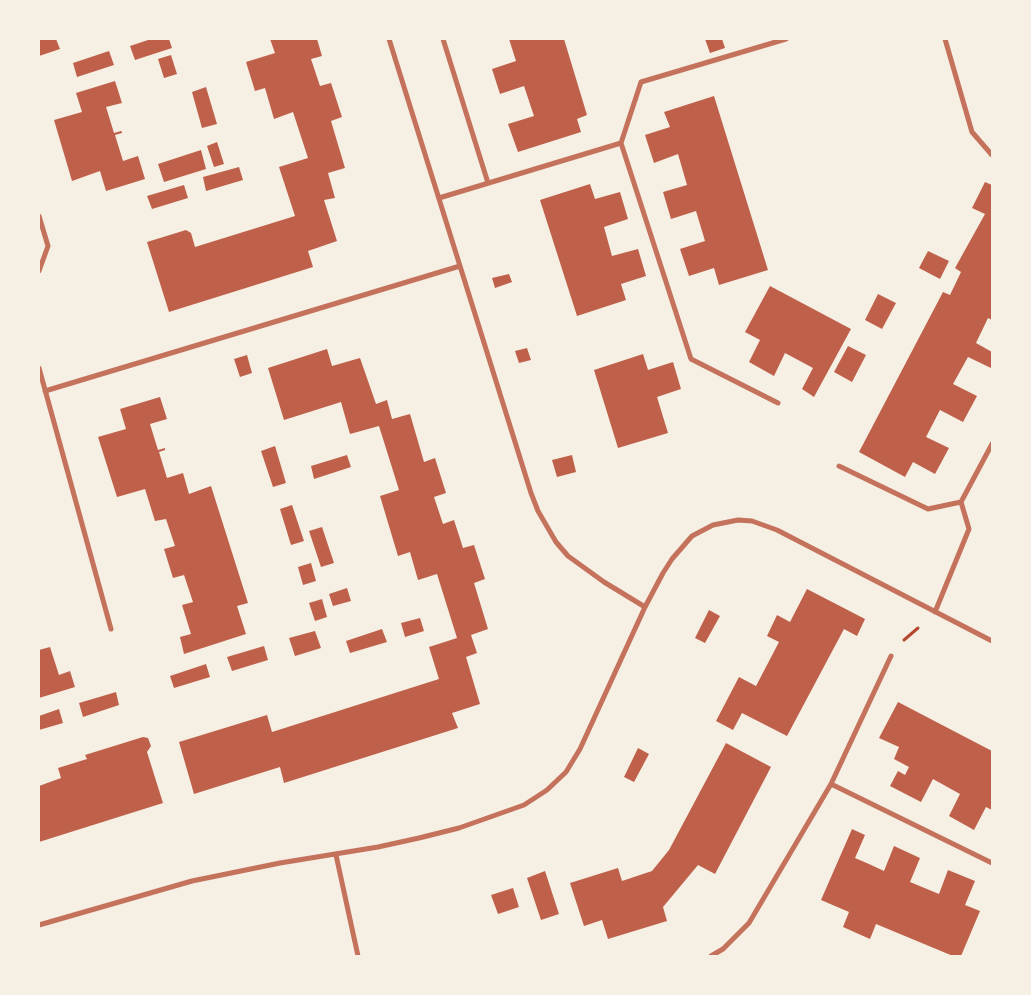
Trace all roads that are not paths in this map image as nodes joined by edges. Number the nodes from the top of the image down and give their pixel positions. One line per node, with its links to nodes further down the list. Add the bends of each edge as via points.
1 (389, 39): 8 (street)
2 (443, 39): 7 (street)
3 (786, 39): 5 (street, via 641,82)
4 (945, 39): 6 (street, via 972,132)
5 (620, 143): 7 (street); 14 (street, via 691,359)
6 (992, 155)
7 (488, 183): 8 (street)
8 (439, 198): 10 (street)
9 (39, 216): 11 (street, via 48,246)
10 (460, 266): 13 (street); 18 (street, via 531,493 546,527 576,564)
11 (39, 272)
12 (39, 368): 13 (street)
13 (45, 391): 20 (street)
14 (778, 403)
15 (992, 444): 17 (street)
16 (840, 466): 17 (street, via 928,508)
17 (961, 502): 19 (street, via 969,529)
18 (645, 607): 19 (street, via 672,559 692,536 714,525 738,520 752,521 777,530); 24 (street, via 580,749 566,772 547,790 524,806 459,828)
19 (935, 612): 21 (street)
20 (111, 629)
21 (992, 641)
22 (891, 656): 23 (street)
23 (831, 784): 25 (street); 28 (street, via 749,923 723,949)
24 (336, 855): 26 (street, via 192,881); 27 (street)
25 (992, 863)
26 (39, 925)
27 (358, 956)
28 (711, 956)

